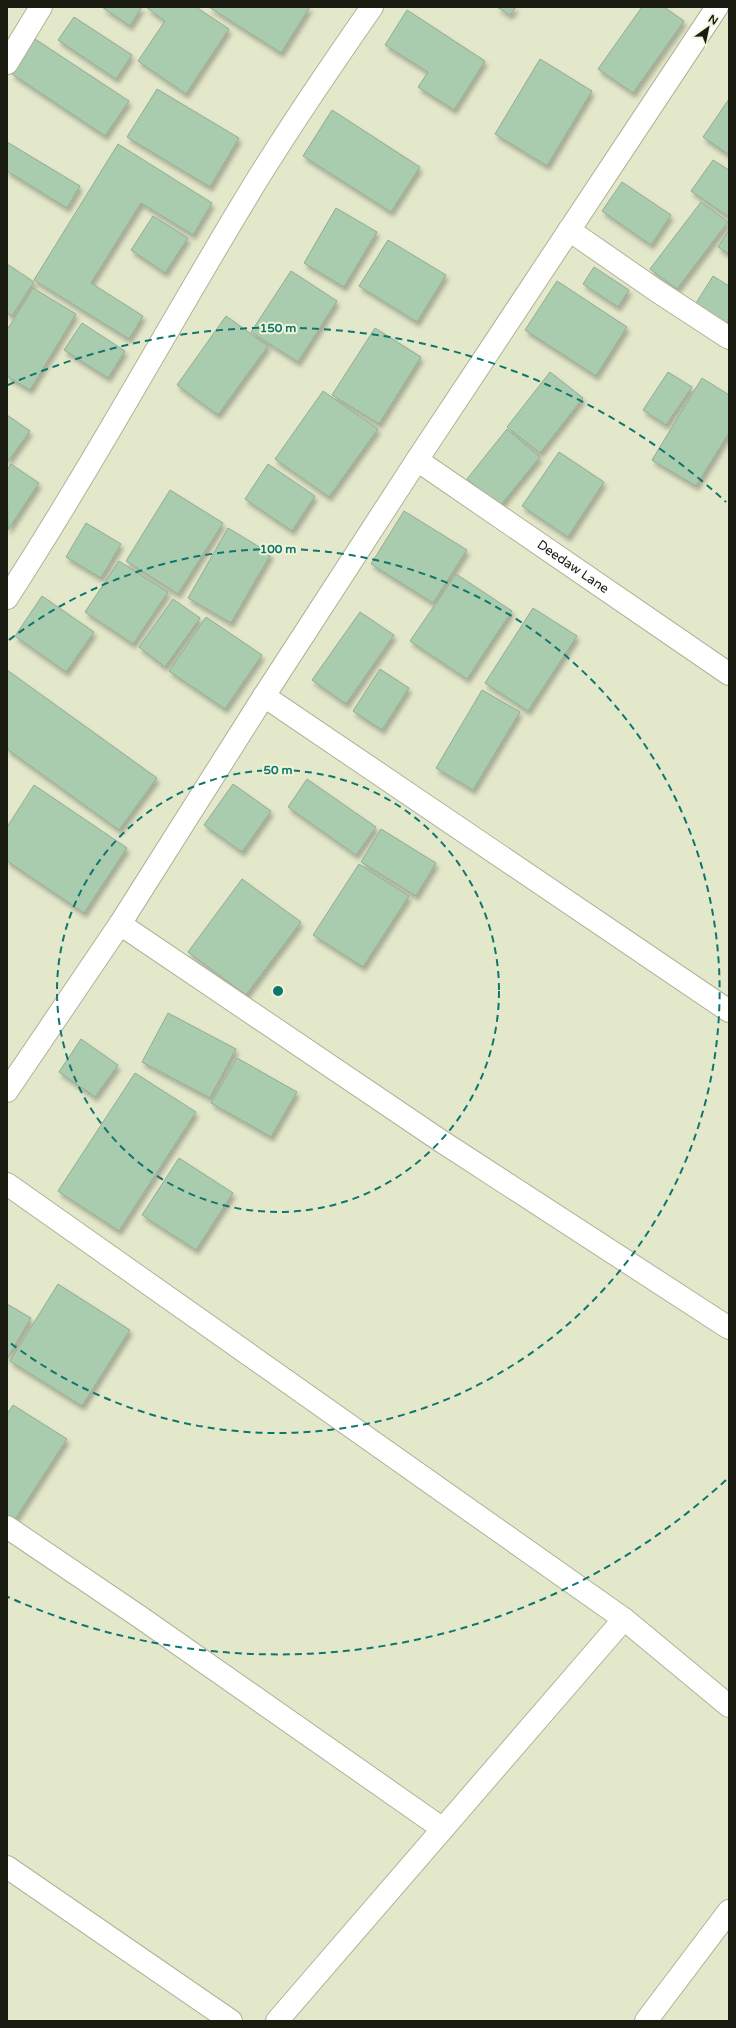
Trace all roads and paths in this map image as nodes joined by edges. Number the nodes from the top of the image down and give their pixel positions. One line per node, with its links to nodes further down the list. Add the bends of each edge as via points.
1 (41, 7): 4 (street)
2 (372, 7): 8 (street, via 305,103 240,207)
3 (717, 7): 5 (street)
4 (7, 64)
5 (569, 230): 6 (street); 7 (street)
6 (729, 338)
7 (417, 460): 9 (street, Deedaw Lane); 10 (street)
8 (7, 598)
9 (729, 674)
10 (264, 696): 11 (street); 12 (street)
11 (120, 924): 13 (street); 15 (street, via 441,1141)
12 (729, 1011)
13 (7, 1091)
14 (7, 1184): 17 (street)
15 (729, 1328)
16 (7, 1528): 19 (street, via 140,1617)
17 (624, 1619): 18 (street); 19 (street)
18 (729, 1706)
19 (442, 1829): 23 (street)
20 (7, 1867): 22 (street)
21 (729, 1911): 24 (street)
22 (231, 2021)
23 (277, 2021)
24 (646, 2021)

